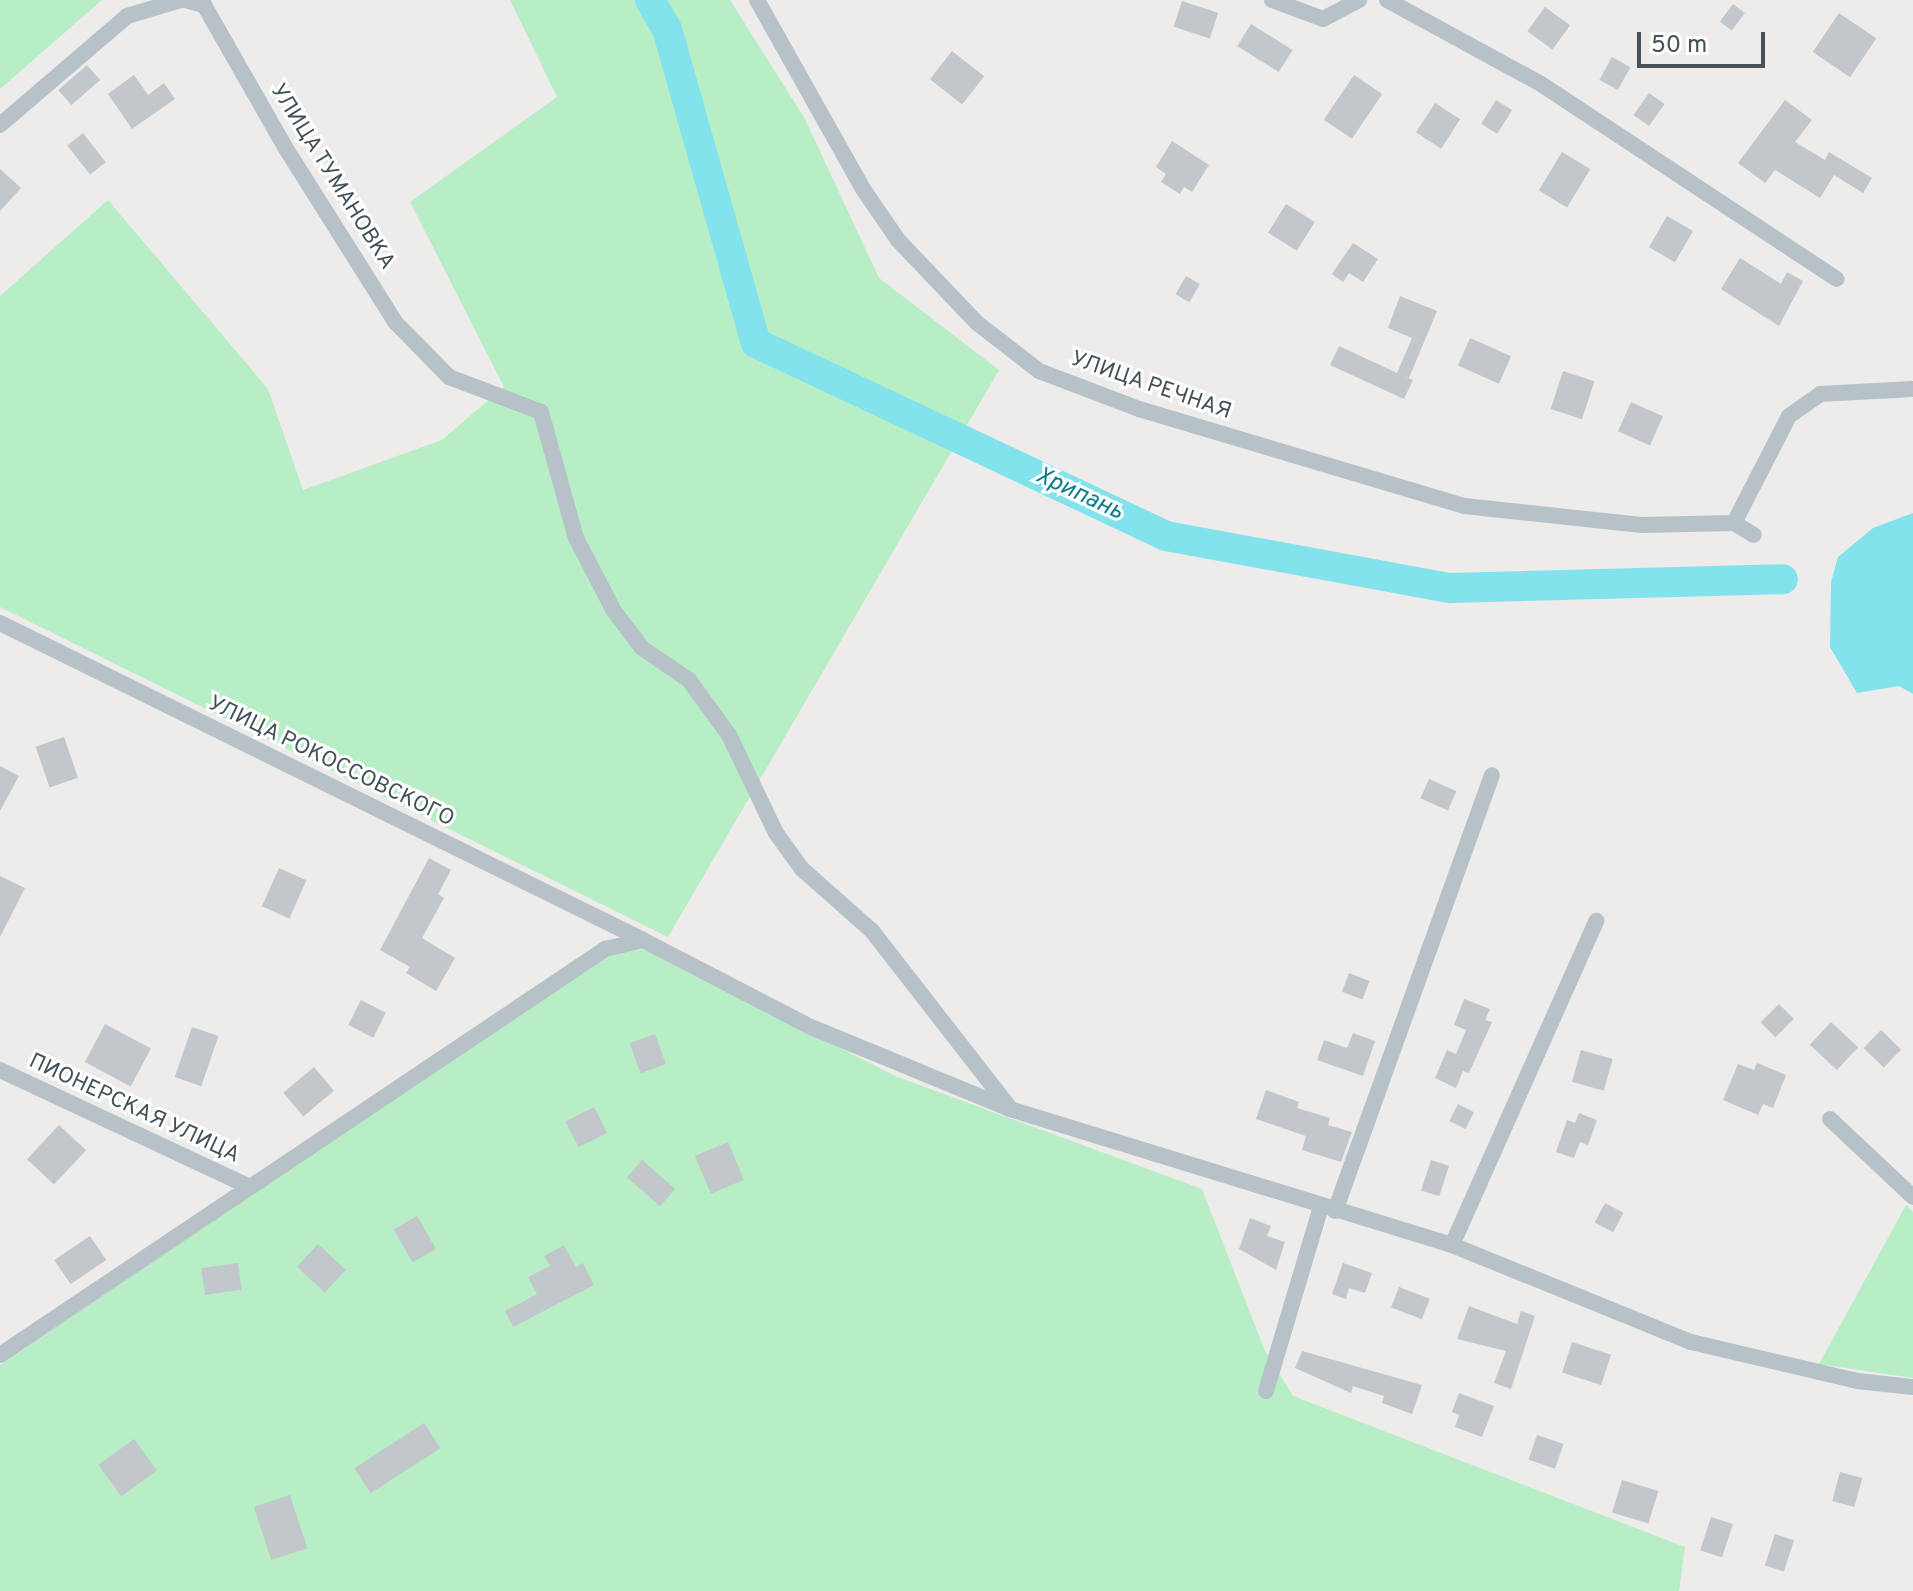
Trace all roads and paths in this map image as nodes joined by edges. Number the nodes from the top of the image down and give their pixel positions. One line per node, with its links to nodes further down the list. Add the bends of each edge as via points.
1 (183, 0): 6 (street, via 127,16); 16 (street, УЛИЦА ТУМАНОВКА, via 204,5 396,323 449,377 541,412 576,538 614,611 642,648 689,680 729,735 776,833 802,869 872,931)
2 (757, 0): 9 (street, УЛИЦА РЕЧНАЯ, via 863,189 898,240 977,323 1039,371 1139,409 1464,506 1642,525)
3 (1272, 0): 4 (street, via 1323,19)
4 (1359, 0)
5 (1387, 0): 7 (street, via 1541,84)
6 (0, 125)
7 (1837, 279)
8 (1913, 389): 9 (street, via 1820,394 1789,416)
9 (1734, 523): 10 (street)
10 (1754, 535)
11 (0, 623): 14 (street, УЛИЦА РОКОССОВСКОГО)
12 (1492, 775): 20 (street)
13 (1596, 921): 21 (street)
14 (643, 940): 16 (street, УЛИЦА РОКОССОВСКОГО, via 811,1027); 18 (street, via 605,949)
15 (0, 1070): 18 (street, ПИОНЕРСКАЯ УЛИЦА)
16 (1010, 1109): 20 (street, УЛИЦА РОКОССОВСКОГО)
17 (1830, 1119): 19 (street)
18 (250, 1187): 22 (street)
19 (1913, 1197)
20 (1328, 1209): 21 (street, УЛИЦА РОКОССОВСКОГО); 24 (street)
21 (1452, 1245): 23 (street, УЛИЦА РОКОССОВСКОГО, via 1691,1342 1857,1381)
22 (0, 1355)
23 (1913, 1387)
24 (1266, 1391)

